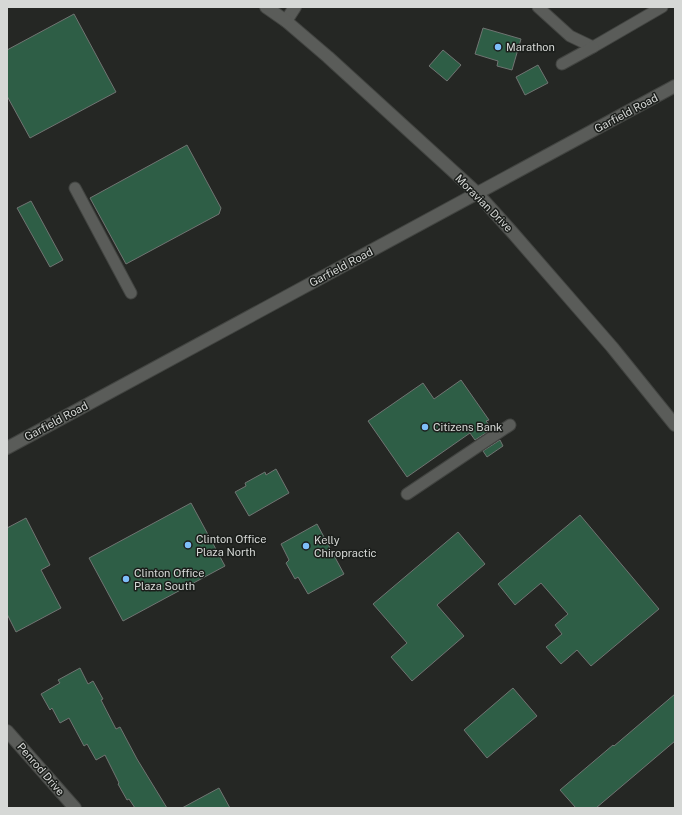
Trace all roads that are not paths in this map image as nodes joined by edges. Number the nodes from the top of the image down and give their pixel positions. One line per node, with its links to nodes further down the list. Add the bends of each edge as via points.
1 (266, 7): 5 (main road, Moravian Drive)
2 (295, 7): 5 (main road)
3 (538, 7): 6 (lane, via 570,36)
4 (662, 7): 6 (lane)
5 (286, 21): 10 (main road, Moravian Drive)
6 (593, 47): 7 (lane)
7 (562, 64)
8 (675, 86): 10 (main road, Garfield Road)
9 (76, 188): 11 (lane)
10 (477, 193): 13 (main road, Moravian Drive, via 612,347); 14 (main road, Garfield Road)
11 (132, 293)
12 (510, 425): 15 (lane)
13 (675, 425)
14 (7, 448)
15 (407, 494)
16 (7, 731): 17 (main road, Penrod Drive)
17 (75, 808)

